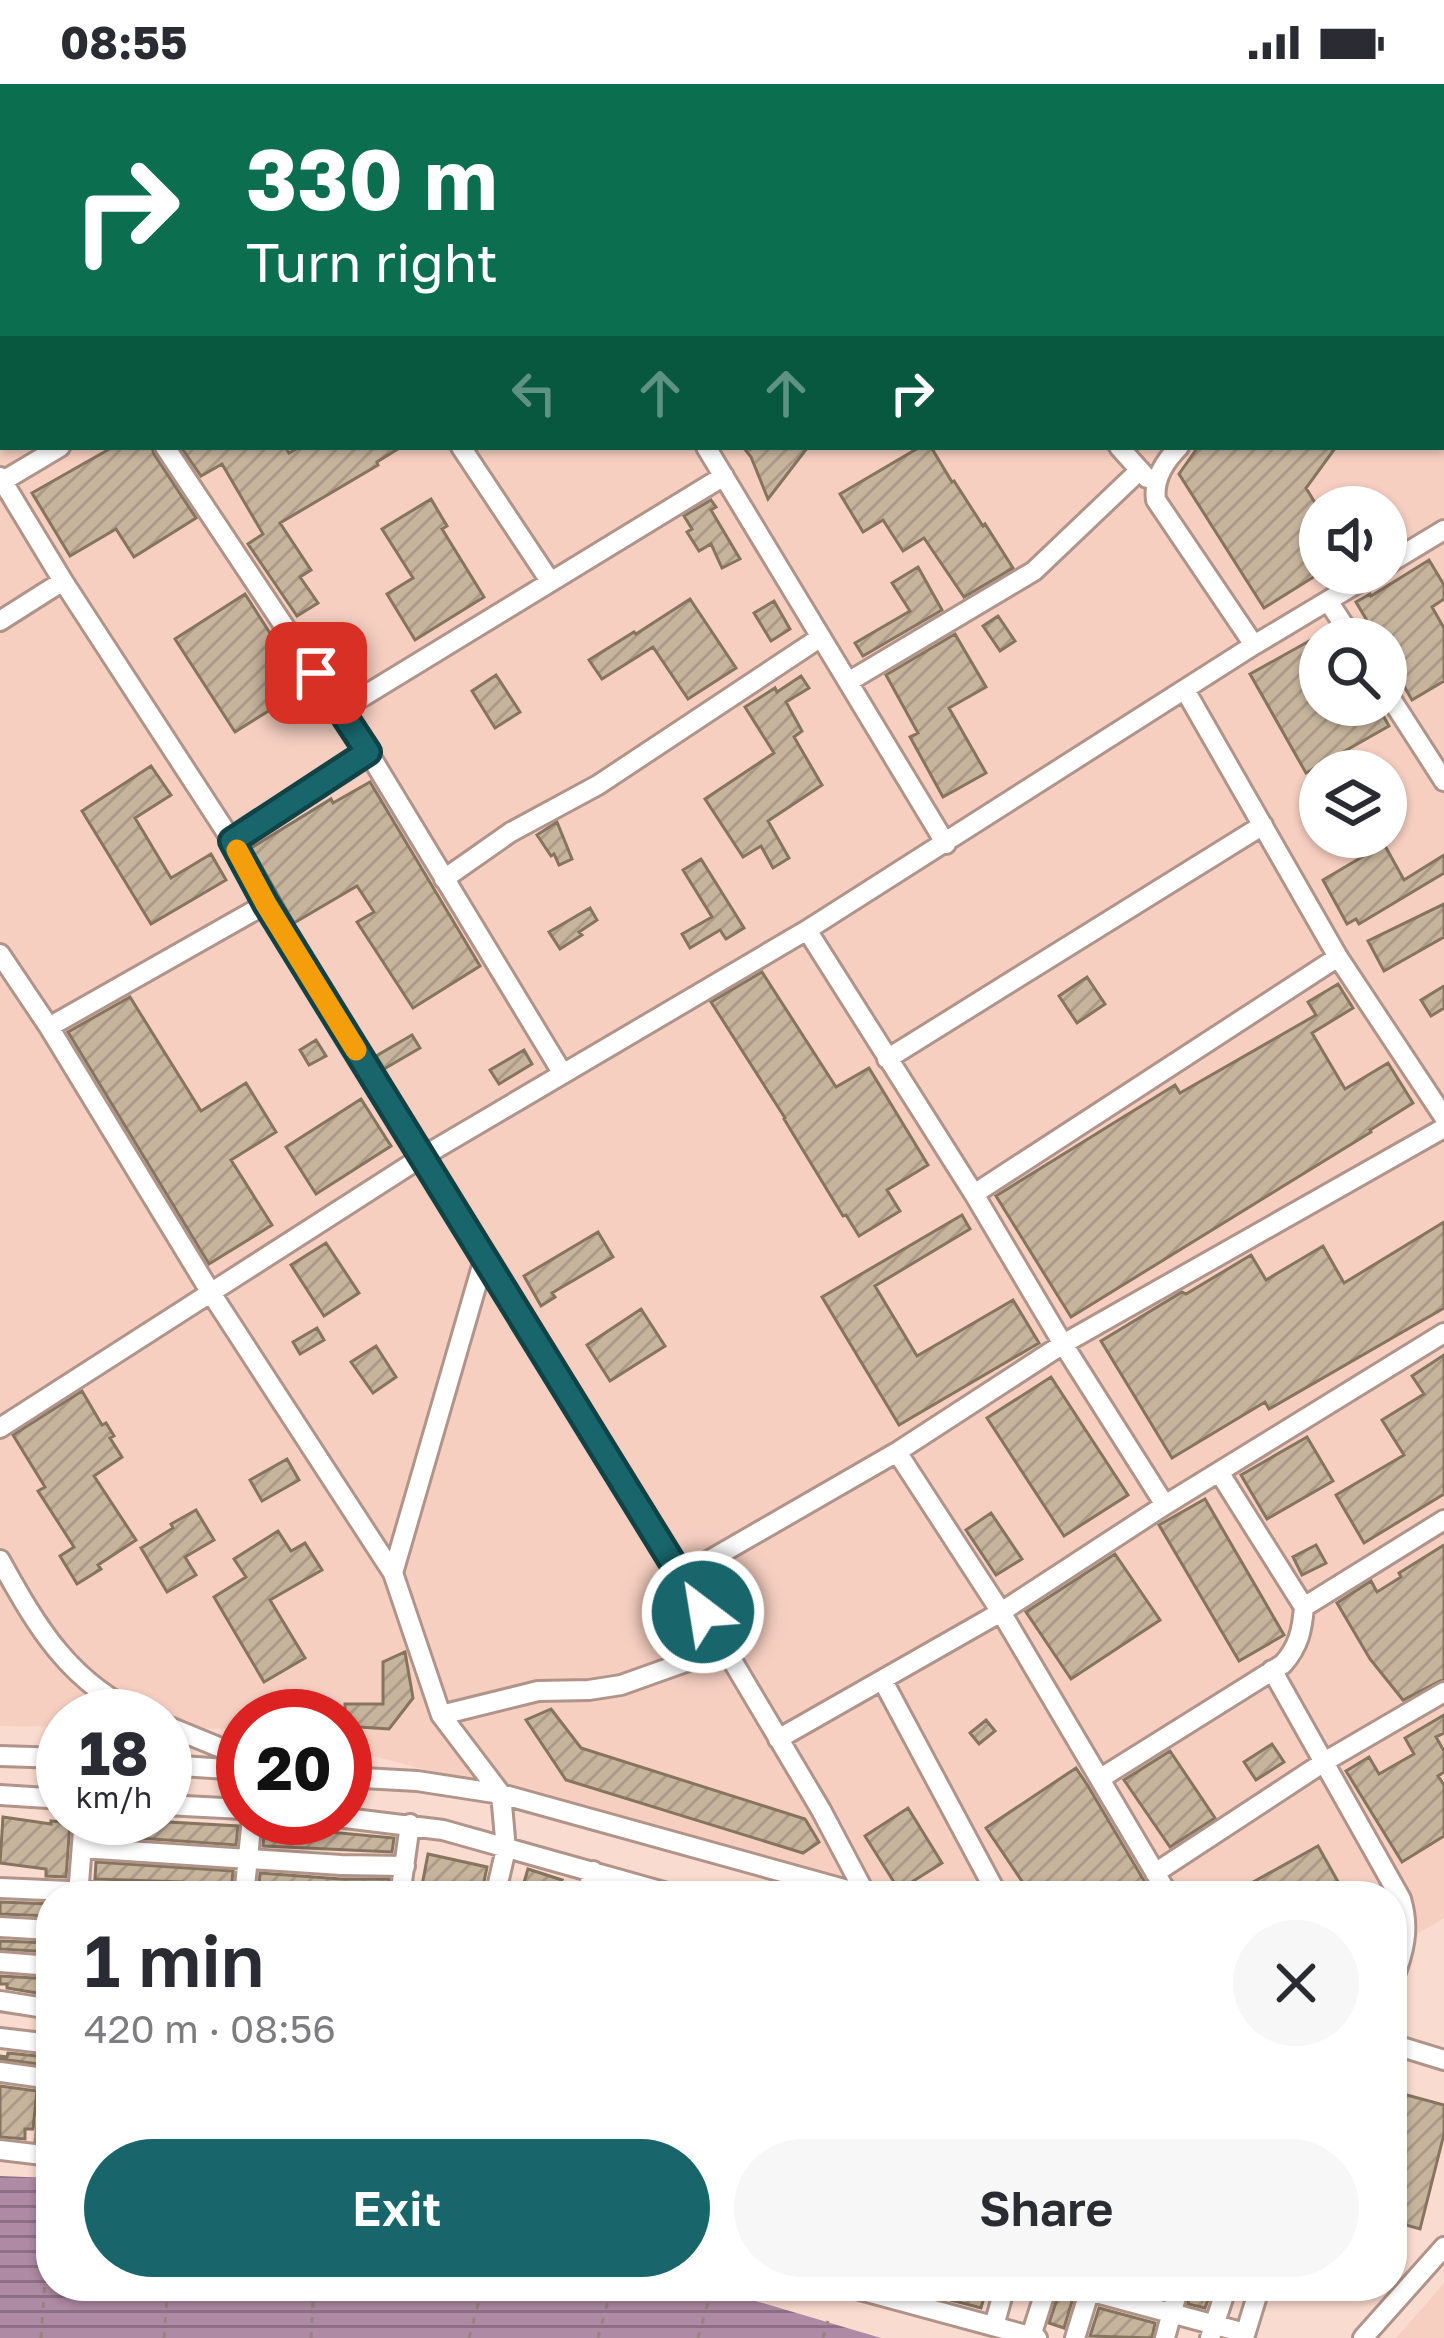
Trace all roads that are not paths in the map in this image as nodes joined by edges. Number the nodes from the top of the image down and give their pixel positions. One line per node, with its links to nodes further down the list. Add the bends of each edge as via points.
1 (55, 450): 9 (street)
2 (167, 450): 23 (street)
3 (463, 450): 14 (street)
4 (708, 450): 8 (street)
5 (1122, 450): 7 (street)
6 (1176, 450): 10 (street)
7 (1140, 470): 10 (street); 21 (street, via 1034,571)
8 (724, 476): 14 (street); 19 (street)
9 (2, 479): 13 (street)
10 (1154, 486): 20 (street, via 1164,514)
11 (1444, 530): 12 (street)
12 (1407, 553)
13 (63, 581): 18 (street); 28 (street)
14 (550, 581): 23 (street)
15 (1340, 594): 16 (street)
16 (1328, 601): 17 (street); 20 (street)
17 (1339, 618)
18 (0, 621)
19 (821, 637): 21 (street); 30 (street)
20 (1254, 646): 22 (street)
21 (848, 682): 29 (street)
22 (1185, 690): 27 (street); 29 (street)
23 (341, 710): 25 (street)
24 (1407, 724): 26 (street)
25 (368, 752): 28 (street); 30 (street)
26 (1444, 781)
27 (1263, 825): 34 (street); 38 (street)
28 (232, 841): 31 (street)
29 (946, 844): 32 (street)
30 (444, 879): 39 (street)
31 (266, 904): 37 (street); 42 (street)
32 (807, 930): 38 (street); 39 (street)
33 (0, 954): 35 (street)
34 (1339, 957): 40 (street); 43 (street)
35 (18, 984): 36 (street); 37 (street)
36 (0, 995)
37 (49, 1027): 45 (street)
38 (887, 1060): 43 (street)
39 (563, 1074): 42 (street)
40 (1444, 1117)
41 (1444, 1128): 47 (street)
42 (422, 1157): 44 (street); 45 (street)
43 (974, 1194): 47 (street)
44 (484, 1259): 54 (street); 55 (street)
45 (211, 1293): 48 (street); 54 (street)
46 (1444, 1334): 50 (street)
47 (1063, 1344): 49 (street); 51 (street)
48 (0, 1428)
49 (898, 1452): 55 (street); 57 (street)
50 (1219, 1472): 51 (street); 56 (street)
51 (1165, 1505): 57 (street)
52 (1444, 1520): 56 (street)
53 (0, 1560): 61 (street, via 55,1649)
54 (393, 1574): 63 (street)
55 (682, 1576): 58 (street)
56 (1304, 1607): 59 (street, via 1297,1646)
57 (1001, 1612): 60 (street); 69 (street)
58 (725, 1648): 63 (street, via 621,1685 538,1690); 64 (street)
59 (1272, 1670): 67 (street); 69 (street)
60 (884, 1681): 64 (street); 90 (street)
61 (93, 1689)
62 (1444, 1692): 67 (street)
63 (441, 1715): 70 (street)
64 (778, 1739): 89 (street)
65 (0, 1756): 66 (street)
66 (36, 1757)
67 (1324, 1762): 81 (street); 92 (street)
68 (372, 1778): 70 (street)
69 (1101, 1778): 81 (street)
70 (501, 1794): 77 (street); 88 (street)
71 (0, 1795): 72 (street)
72 (36, 1797)
73 (372, 1820): 74 (street)
74 (410, 1824): 77 (street); 79 (street)
75 (249, 1845): 78 (street)
76 (82, 1847): 78 (street); 82 (street)
77 (506, 1849): 80 (street); 85 (street)
78 (248, 1858): 79 (street); 83 (street)
79 (404, 1866): 84 (street)
80 (593, 1871): 86 (street); 87 (street)
81 (1155, 1873): 91 (street)
82 (79, 1881)
83 (246, 1881)
84 (402, 1881)
85 (499, 1881)
86 (590, 1881)
87 (615, 1881)
88 (816, 1881)
89 (859, 1881)
90 (990, 1881)
91 (1160, 1881)
92 (1392, 1881)
93 (0, 1888): 94 (street)
94 (36, 1891)
95 (0, 1927): 96 (street)
96 (36, 1929)
97 (0, 1962): 98 (street)
98 (36, 1965)
99 (0, 2002): 100 (street)
100 (36, 2007)
101 (0, 2038): 102 (street)
102 (36, 2042)
103 (1407, 2049): 104 (street)
104 (1444, 2060)
105 (0, 2072): 106 (street)
106 (36, 2077)
107 (0, 2150): 108 (street)
108 (36, 2154)
109 (1444, 2247): 110 (street)
110 (1407, 2289)
111 (913, 2301): 122 (street)
112 (1009, 2301): 122 (street)
113 (1038, 2301): 122 (street)
114 (1086, 2301): 124 (street)
115 (1149, 2301): 120 (street)
116 (1174, 2301): 120 (street)
117 (1222, 2301): 121 (street)
118 (1255, 2301): 123 (street)
119 (1396, 2301): 126 (street)
120 (1171, 2312): 121 (street); 125 (street)
121 (1212, 2332): 123 (street)
122 (1017, 2334)
123 (1244, 2335)
124 (1075, 2338)
125 (1165, 2338)
126 (1363, 2338)

